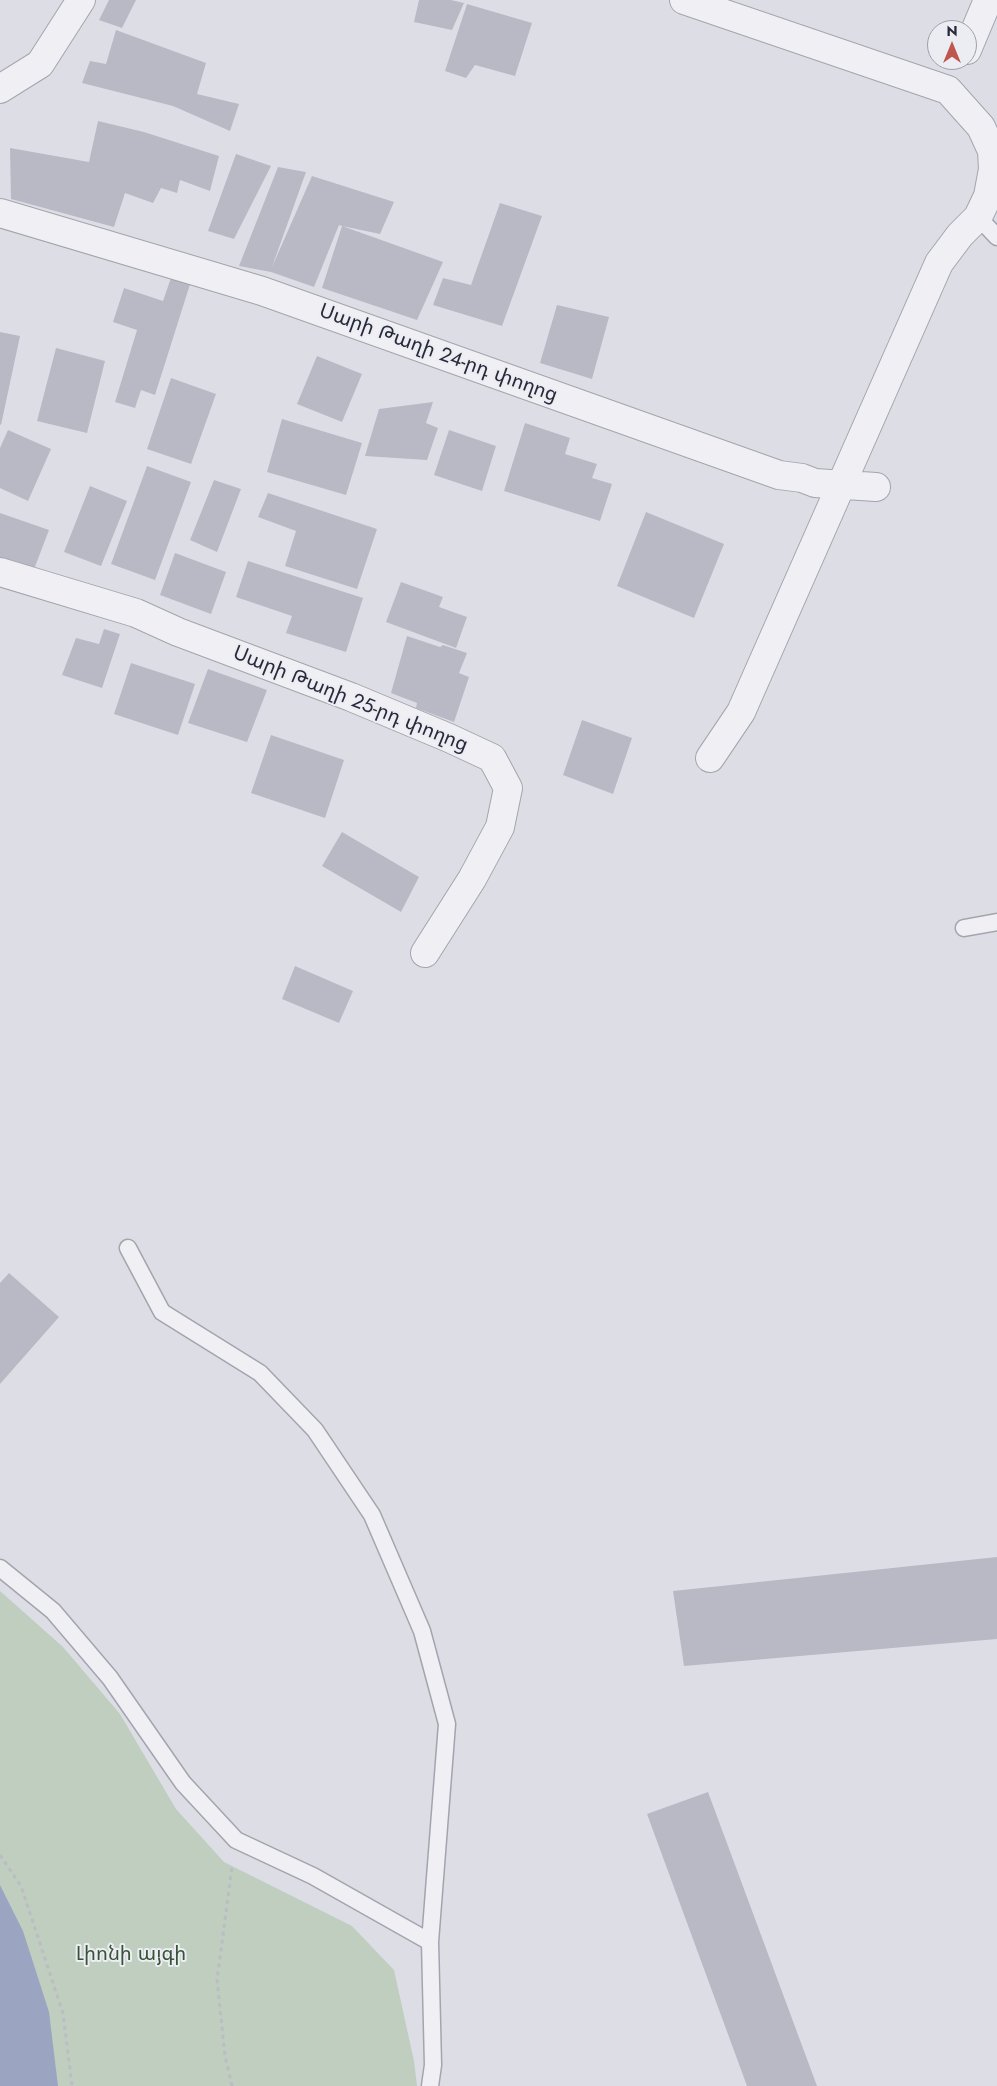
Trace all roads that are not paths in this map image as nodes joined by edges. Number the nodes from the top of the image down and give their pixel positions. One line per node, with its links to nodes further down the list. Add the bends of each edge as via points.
1 (81, 0): 6 (street, via 40,64)
2 (684, 0): 7 (street)
3 (988, 0): 4 (street)
4 (977, 26)
5 (957, 70): 7 (street)
6 (0, 89)
7 (948, 90): 9 (street, via 982,127 992,151 990,187)
8 (0, 213): 11 (street, Սարի Թաղի 24-րդ փողոց, via 262,292 766,471 815,483)
9 (978, 217): 10 (lane); 11 (street, via 939,263)
10 (997, 237)
11 (840, 485): 12 (street, Սարի Թաղի 24-րդ փողոց); 14 (street, via 741,712)
12 (876, 487)
13 (0, 572): 17 (street, Սարի Թաղի 25-րդ փողոց, via 136,613 351,697 492,758 508,788 500,827 472,879)
14 (710, 758)
15 (997, 922): 16 (lane)
16 (964, 928)
17 (425, 953)
18 (128, 1248): 20 (lane, via 162,1312 260,1373 315,1430 372,1516 422,1631 447,1724)
19 (0, 1568): 20 (lane, via 53,1611 110,1678 183,1783 236,1840 313,1876)
20 (430, 1942): 21 (lane, via 433,2065)
21 (430, 2086)

